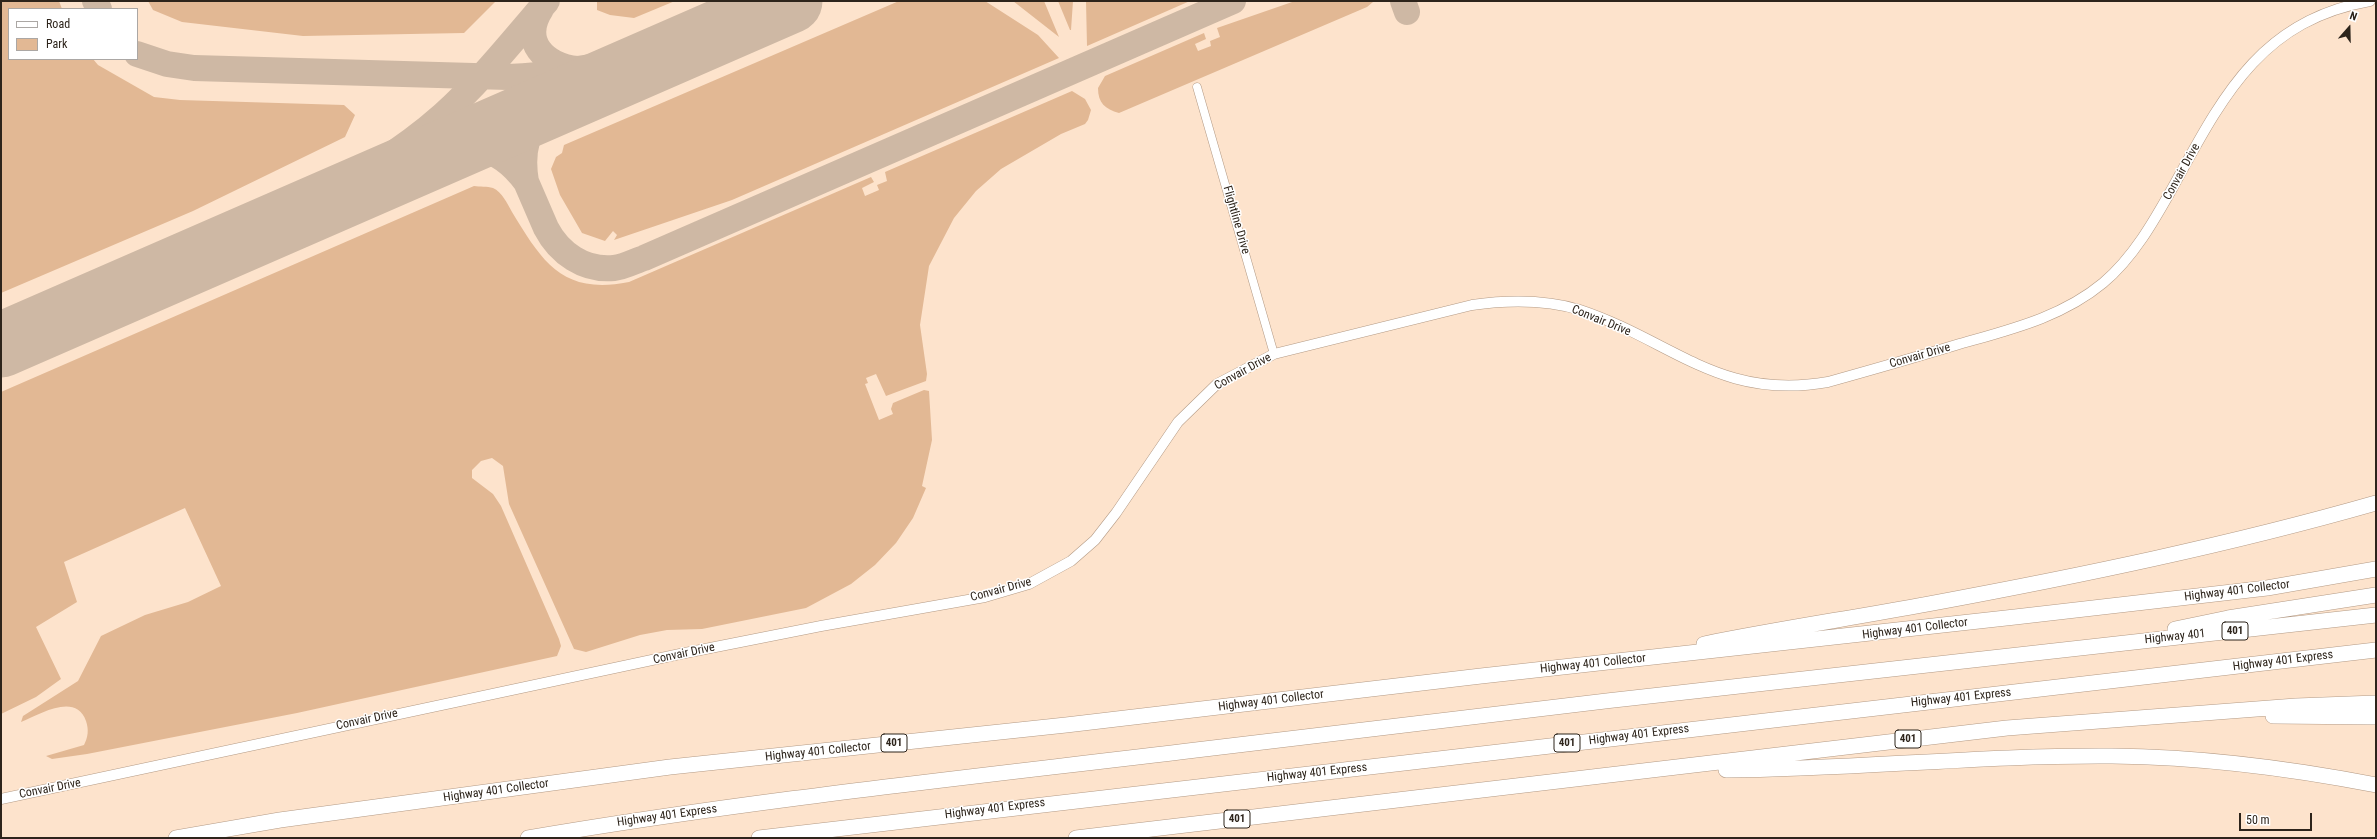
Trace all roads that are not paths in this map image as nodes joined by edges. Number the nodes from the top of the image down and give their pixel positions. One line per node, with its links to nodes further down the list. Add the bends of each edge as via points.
1 (2370, 1): 3 (street, Convair Drive, via 2322,14 2300,24 2283,35 2249,66 2229,90 2160,210 2126,260 2104,283 2047,318 1828,382 1798,386 1755,384 1726,377 1586,313 1531,301 1472,305)
2 (1197, 87): 3 (street, Flightline Drive)
3 (1274, 354): 16 (street, Convair Drive, via 1217,384 1196,402 1178,422 1095,540 1070,561 1029,584 985,597 680,654)
4 (2376, 503): 10 (highway, via 2256,535 2068,576)
5 (2373, 570): 10 (highway, Highway 401 Collector / 401, via 2251,590)
6 (2376, 595): 8 (highway, via 2228,618)
7 (2376, 615): 8 (highway, Highway 401 / 401)
8 (2093, 646): 18 (highway, Highway 401 Express / 401, via 1643,695 898,785 663,815)
9 (2376, 650): 19 (highway, Highway 401 Express / 401)
10 (1614, 662): 17 (highway, Highway 401 Collector / 401, via 670,768 280,820)
11 (2376, 703): 12 (highway)
12 (2166, 716): 13 (highway); 14 (highway, 401, via 1999,728)
13 (2376, 717)
14 (1651, 770): 15 (highway, via 1776,770 2037,757 2112,756 2238,764); 20 (highway, 401)
15 (2376, 785)
16 (1, 799)
17 (176, 838)
18 (528, 838)
19 (759, 838)
20 (1076, 838)

